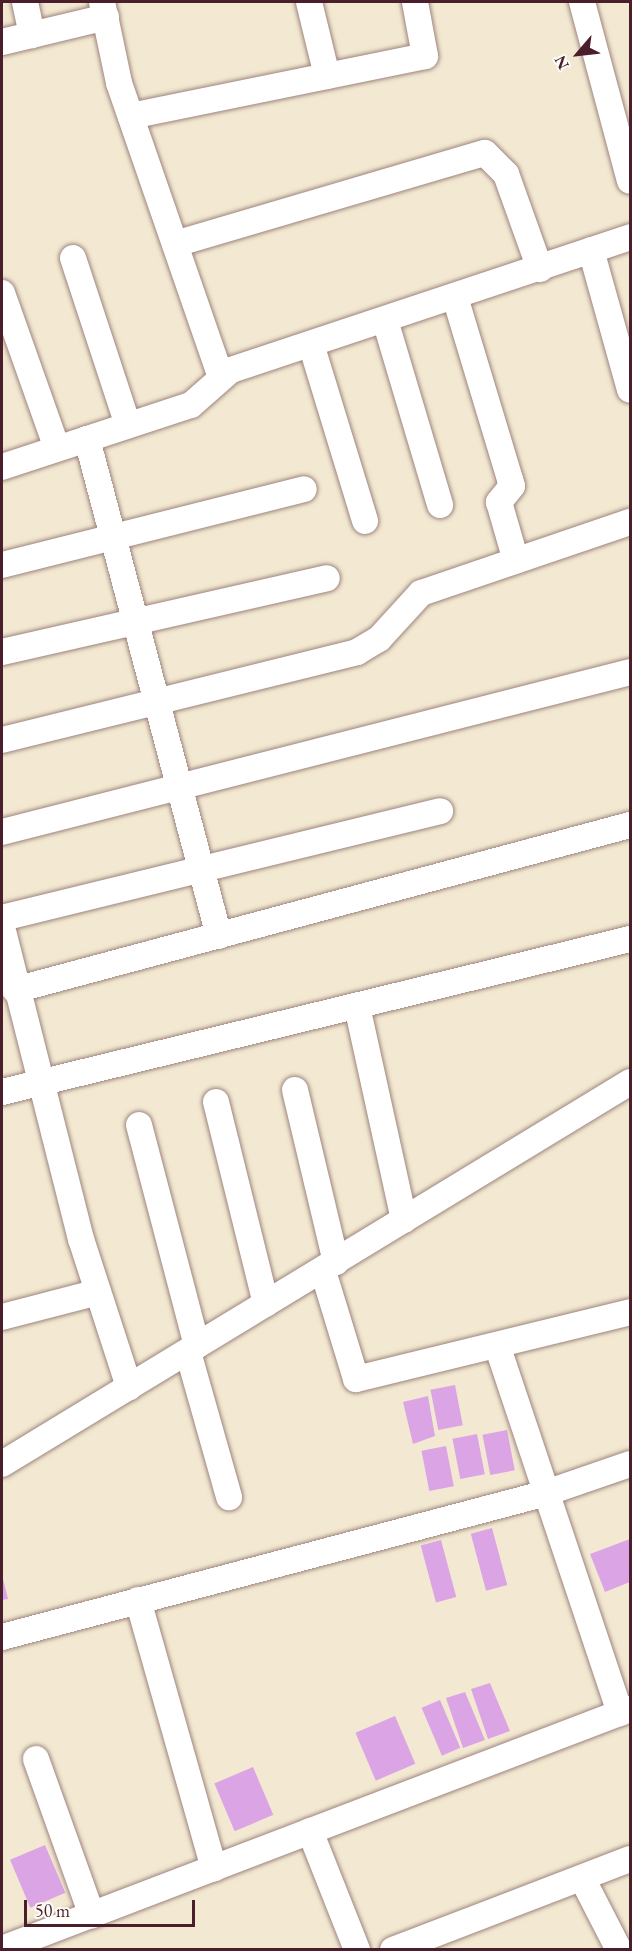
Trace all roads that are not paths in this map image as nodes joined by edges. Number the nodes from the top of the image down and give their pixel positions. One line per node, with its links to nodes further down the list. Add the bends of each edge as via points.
1 (25, 2): 6 (street)
2 (309, 2): 8 (street)
3 (415, 2): 8 (street, via 425,56)
4 (582, 2): 10 (street)
5 (104, 9): 6 (street); 9 (street)
6 (32, 35): 7 (street)
7 (2, 42)
8 (327, 76): 9 (street)
9 (130, 116): 12 (street)
10 (630, 181)
11 (630, 237): 13 (street)
12 (175, 244): 15 (street, via 485,153 506,174); 20 (street)
13 (591, 250): 15 (street); 21 (street)
14 (73, 258): 22 (street)
15 (540, 269): 17 (street)
16 (2, 293): 24 (street)
17 (455, 297): 18 (street); 31 (street, via 512,486 499,502)
18 (385, 320): 19 (street); 27 (street)
19 (311, 344): 20 (street); 28 (street)
20 (220, 374): 22 (street, via 191,405)
21 (630, 390)
22 (128, 425): 23 (street)
23 (87, 439): 24 (street); 30 (street)
24 (57, 448): 25 (street)
25 (2, 467)
26 (304, 489): 30 (street)
27 (440, 505)
28 (365, 520)
29 (630, 522): 31 (street)
30 (114, 540): 32 (street); 34 (street)
31 (516, 561): 37 (street, via 421,593 379,639 357,652)
32 (2, 566)
33 (327, 578): 34 (street)
34 (137, 622): 35 (street); 37 (street)
35 (2, 652)
36 (630, 672): 39 (street)
37 (159, 703): 38 (street); 39 (street)
38 (2, 740)
39 (180, 786): 42 (street); 43 (street)
40 (440, 811): 43 (street)
41 (630, 825): 46 (street)
42 (2, 832)
43 (202, 870): 44 (street); 46 (street)
44 (2, 918)
45 (2, 927): 48 (street)
46 (219, 936): 48 (street)
47 (630, 939): 49 (street)
48 (10, 984): 50 (street)
49 (357, 1006): 50 (street); 56 (street)
50 (41, 1082): 53 (street); 58 (street)
51 (630, 1082): 56 (street)
52 (295, 1090): 57 (street)
53 (2, 1092)
54 (216, 1102): 59 (street)
55 (139, 1125): 63 (street)
56 (404, 1220): 57 (street)
57 (329, 1266): 59 (street); 62 (street, via 356,1380)
58 (98, 1292): 61 (street); 64 (street)
59 (266, 1304): 63 (street)
60 (630, 1312): 62 (street)
61 (2, 1317)
62 (498, 1348): 67 (street)
63 (192, 1349): 64 (street); 68 (street)
64 (129, 1387): 65 (street)
65 (2, 1464)
66 (630, 1464): 67 (street)
67 (543, 1494): 69 (street); 71 (street)
68 (229, 1497)
69 (138, 1600): 70 (street); 75 (street)
70 (2, 1636)
71 (625, 1711): 73 (street)
72 (36, 1759): 77 (street)
73 (310, 1831): 75 (street); 79 (street)
74 (630, 1859): 76 (street)
75 (214, 1868): 77 (street)
76 (582, 1878): 80 (street); 81 (street)
77 (92, 1915): 78 (street)
78 (2, 1949)
79 (357, 1950)
80 (393, 1950)
81 (619, 1950)

